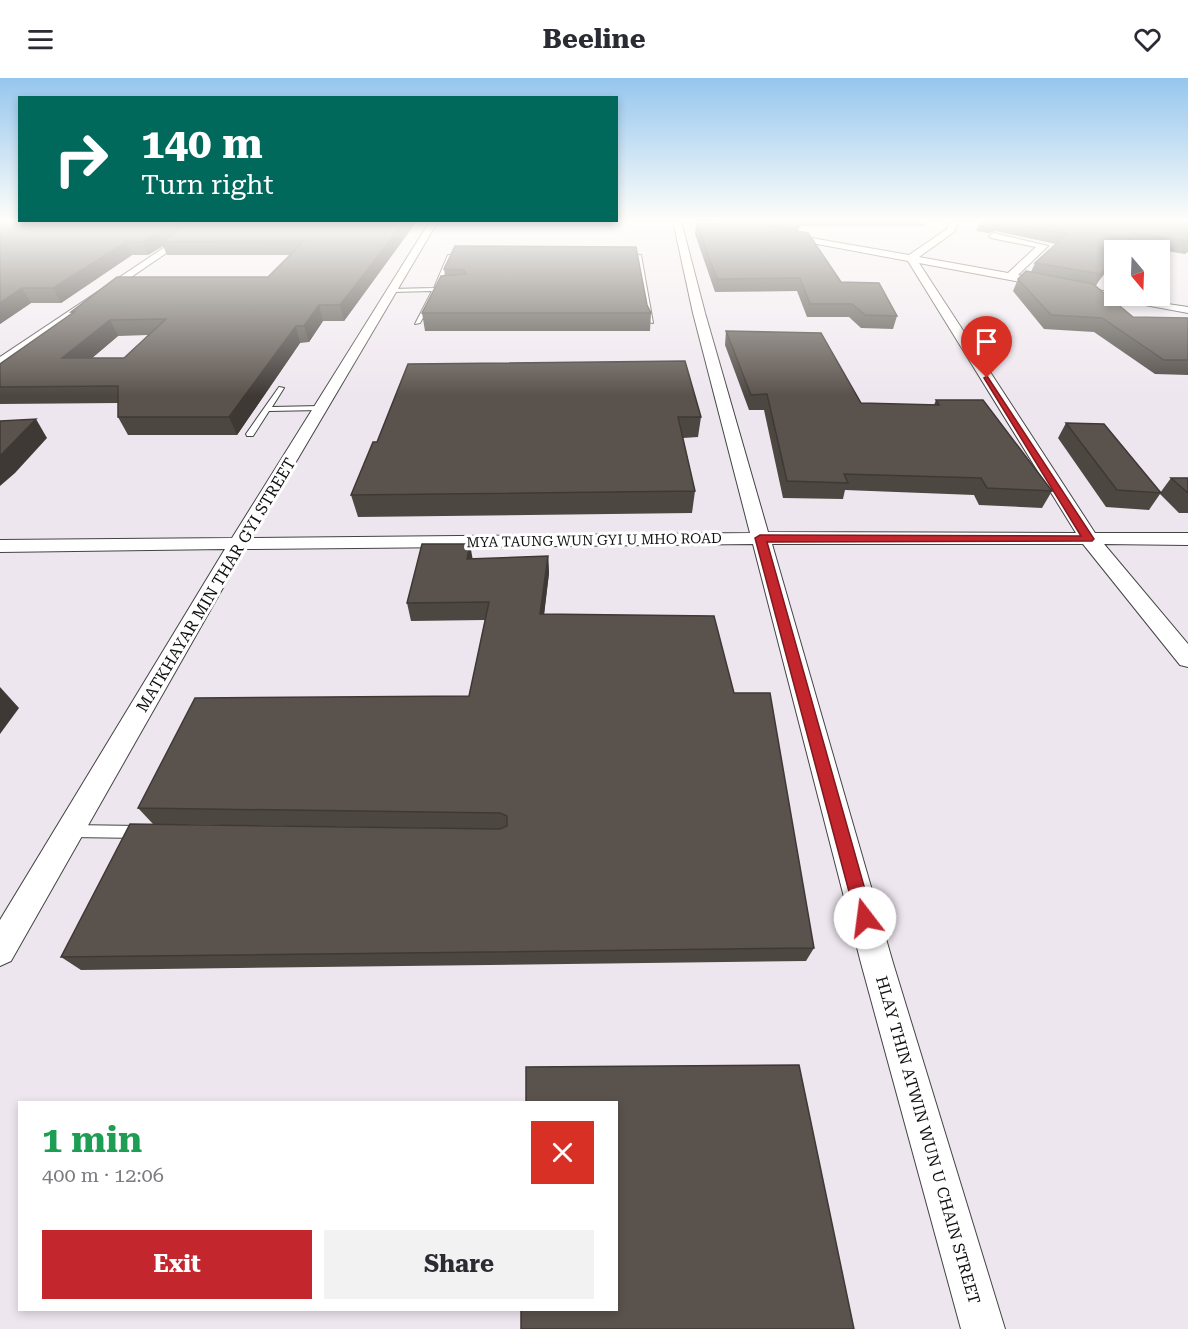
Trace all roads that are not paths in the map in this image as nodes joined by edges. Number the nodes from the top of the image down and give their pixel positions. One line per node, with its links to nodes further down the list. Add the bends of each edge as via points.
1 (123, 279): 14 (street)
2 (398, 279): 10 (street, MATKHAYAR MIN THAR GYI STREET)
3 (440, 279): 8 (lane)
4 (643, 279): 13 (lane)
5 (691, 279): 19 (street, HLAY THIN ATWIN WUN U CHAIN STREET)
6 (925, 279): 20 (street)
7 (1023, 279): 11 (street)
8 (436, 289): 9 (lane); 10 (lane); 12 (lane)
9 (454, 289)
10 (392, 290): 16 (street, MATKHAYAR MIN THAR GYI STREET)
11 (1188, 310)
12 (417, 322)
13 (651, 322)
14 (0, 363)
15 (280, 388): 17 (lane)
16 (321, 408): 17 (lane); 22 (street, MATKHAYAR MIN THAR GYI STREET)
17 (267, 409): 18 (lane)
18 (250, 434)
19 (760, 538): 20 (street, MYA TAUNG WUN GYI U MHO ROAD); 22 (street, MYA TAUNG WUN GYI U MHO ROAD); 28 (street, HLAY THIN ATWIN WUN U CHAIN STREET)
20 (1089, 539): 21 (street, MYA TAUNG WUN GYI U MHO ROAD); 24 (street)
21 (1188, 539)
22 (238, 544): 23 (street, MYA TAUNG WUN GYI U MHO ROAD); 25 (street, MATKHAYAR MIN THAR GYI STREET)
23 (0, 546)
24 (1188, 659)
25 (70, 831): 26 (lane); 27 (street, MATKHAYAR MIN THAR GYI STREET)
26 (152, 832)
27 (0, 950)
28 (983, 1329)

